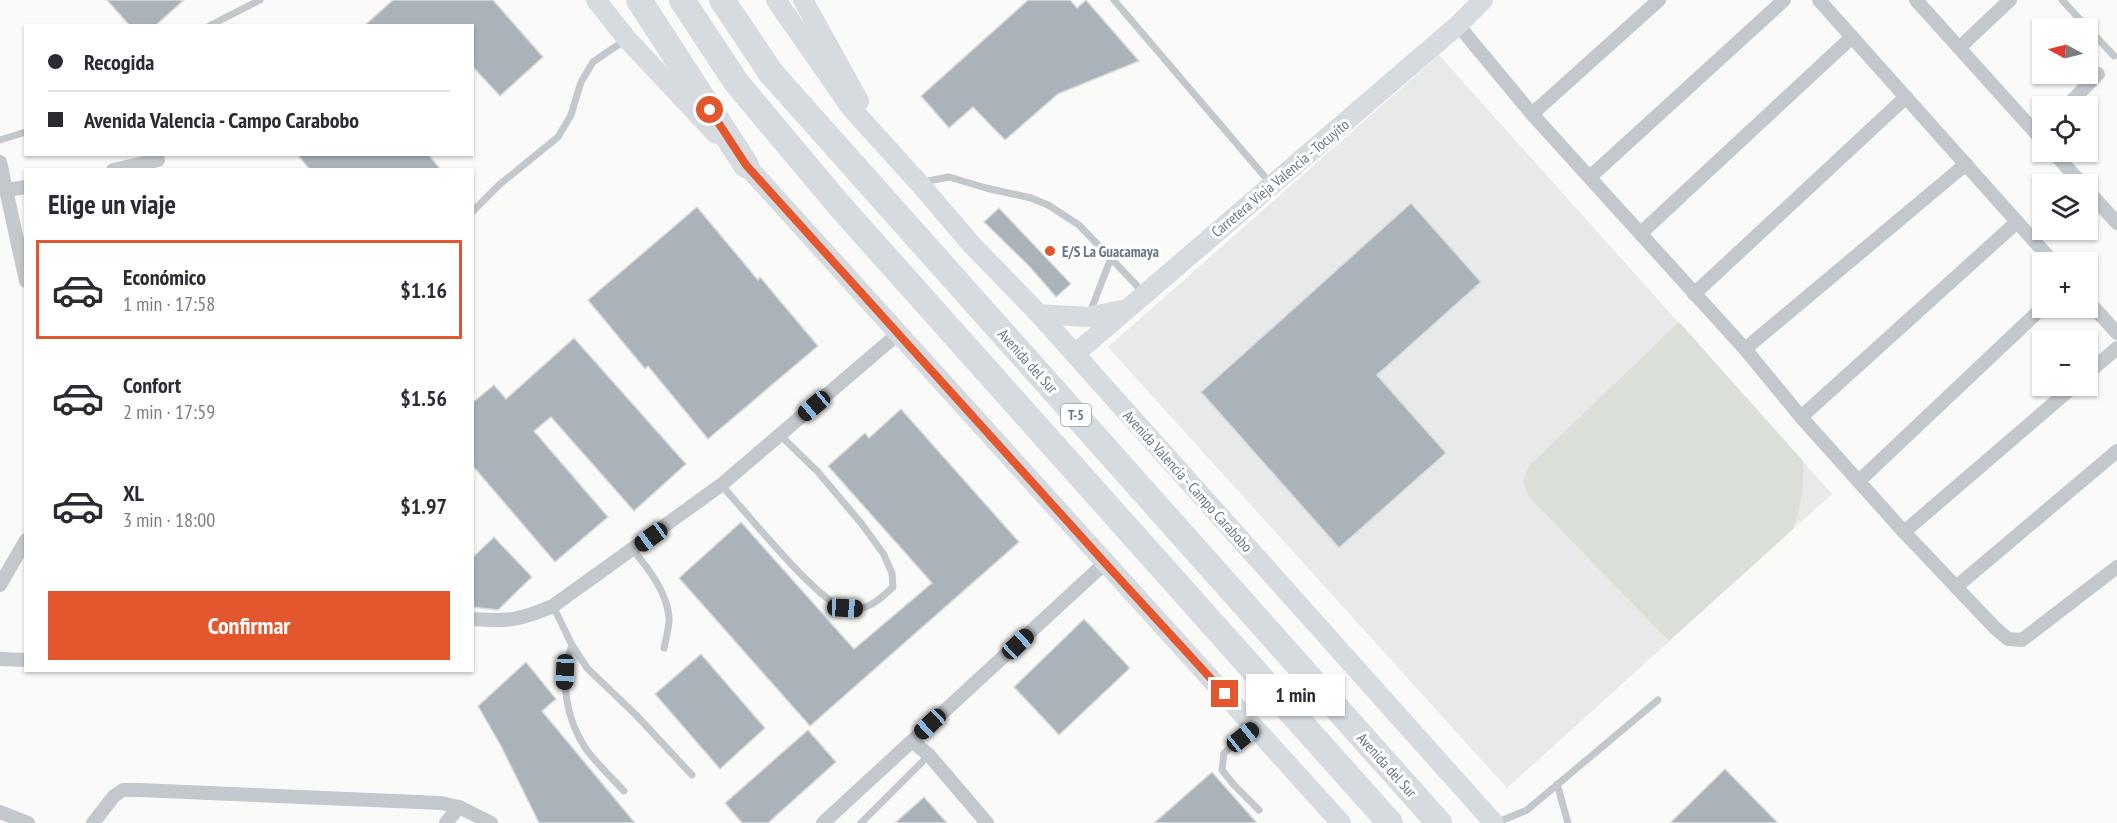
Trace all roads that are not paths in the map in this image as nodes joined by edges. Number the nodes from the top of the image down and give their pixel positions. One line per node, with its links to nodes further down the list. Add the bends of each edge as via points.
1 (260, 0): 16 (lane)
2 (596, 0): 19 (street)
3 (639, 0): 34 (highway)
4 (682, 0): 89 (highway, T-5, via 736,82 839,205)
5 (722, 0): 103 (highway, Avenida del Sur / T-5, via 771,73)
6 (776, 0): 29 (street, Avenida Valencia - Campo Carabobo, via 851,108)
7 (803, 0): 29 (street, Avenida Valencia - Campo Carabobo)
8 (1114, 0): 39 (lane)
9 (1483, 0): 17 (street, Carretera Vieja Valencia - Tocuyito)
10 (1659, 0): 25 (street)
11 (1784, 0): 37 (street)
12 (1819, 0): 18 (street)
13 (1916, 0): 20 (street)
14 (2010, 0): 20 (street)
15 (2062, 0): 21 (lane)
16 (213, 24)
17 (1458, 25): 25 (street); 39 (street, Carretera Vieja Valencia - Tocuyito)
18 (1852, 37): 24 (street); 46 (street)
19 (627, 39): 34 (street); 43 (lane, via 593,62 558,137)
20 (1959, 48): 26 (street)
21 (2114, 56)
22 (2088, 84): 23 (street)
23 (2077, 96)
24 (1906, 97): 33 (street); 51 (street)
25 (1532, 114): 37 (street)
26 (2032, 126)
27 (24, 133): 28 (lane)
28 (0, 140)
29 (880, 140): 38 (street, Avenida Valencia - Campo Carabobo)
30 (159, 160): 35 (street)
31 (0, 162): 41 (street)
32 (2061, 162): 36 (street)
33 (1966, 164): 44 (street); 60 (street)
34 (746, 165): 57 (street)
35 (122, 168)
36 (2073, 174)
37 (1590, 177): 46 (street)
38 (919, 183): 48 (lane, via 949,177 1040,201 1079,225); 54 (street, Avenida Valencia - Campo Carabobo)
39 (1273, 186): 50 (street, Carretera Vieja Valencia - Tocuyito)
40 (24, 187): 41 (street)
41 (6, 190): 49 (street)
42 (2098, 202): 45 (street)
43 (474, 210)
44 (2017, 222): 47 (street); 64 (street)
45 (2117, 223)
46 (1641, 233): 51 (street)
47 (2044, 252)
48 (1111, 258): 50 (lane); 55 (lane)
49 (24, 271)
50 (1144, 294): 52 (street, Carretera Vieja Valencia - Tocuyito)
51 (1694, 294): 60 (street)
52 (1126, 309): 55 (street); 61 (street, Carretera Vieja Valencia - Tocuyito)
53 (2098, 312): 58 (street)
54 (1039, 314): 55 (street); 61 (street, Avenida Valencia - Campo Carabobo)
55 (1088, 317)
56 (2032, 317): 67 (street)
57 (899, 333): 65 (street); 72 (street)
58 (2117, 333)
59 (2117, 348): 62 (street)
60 (1745, 349): 64 (street)
61 (1075, 354): 104 (street, Avenida Valencia - Campo Carabobo)
62 (2098, 364)
63 (2062, 396): 69 (street)
64 (1801, 417): 67 (street)
65 (780, 435): 68 (street); 68 (lane, via 818,472 883,553 893,587 873,605 845,608 830,601)
66 (2117, 451): 75 (street)
67 (1859, 481): 69 (street)
68 (721, 485): 71 (street)
69 (1904, 532): 75 (street)
70 (24, 543): 74 (street)
71 (633, 550): 76 (street); 79 (lane, via 662,592 669,617)
72 (1105, 563): 83 (street); 84 (street)
73 (2117, 567): 75 (street, via 2022,640 2008,639)
74 (0, 585)
75 (1956, 587)
76 (553, 606): 77 (street, via 525,618); 78 (lane)
77 (474, 619)
78 (572, 645): 86 (lane, via 587,668); 88 (lane, via 567,658 565,692 576,732)
79 (664, 648)
80 (0, 659): 81 (street)
81 (24, 660)
82 (1658, 700): 87 (lane)
83 (1256, 727): 91 (lane, via 1224,753 1222,770); 100 (street)
84 (912, 741): 85 (street); 97 (street)
85 (929, 755): 98 (lane); 99 (street)
86 (692, 775)
87 (1557, 784): 104 (lane, via 1527,810); 105 (lane)
88 (624, 791)
89 (1366, 796): 101 (highway); 102 (highway, T-5)
90 (459, 807): 94 (street, via 430,802 123,790); 95 (street); 96 (street)
91 (1259, 810)
92 (0, 812): 93 (street)
93 (28, 823)
94 (93, 823)
95 (446, 823)
96 (491, 823)
97 (823, 823)
98 (861, 823)
99 (987, 823)
100 (1341, 823)
101 (1382, 823)
102 (1390, 823)
103 (1439, 823)
104 (1495, 823)
105 (1568, 823)

